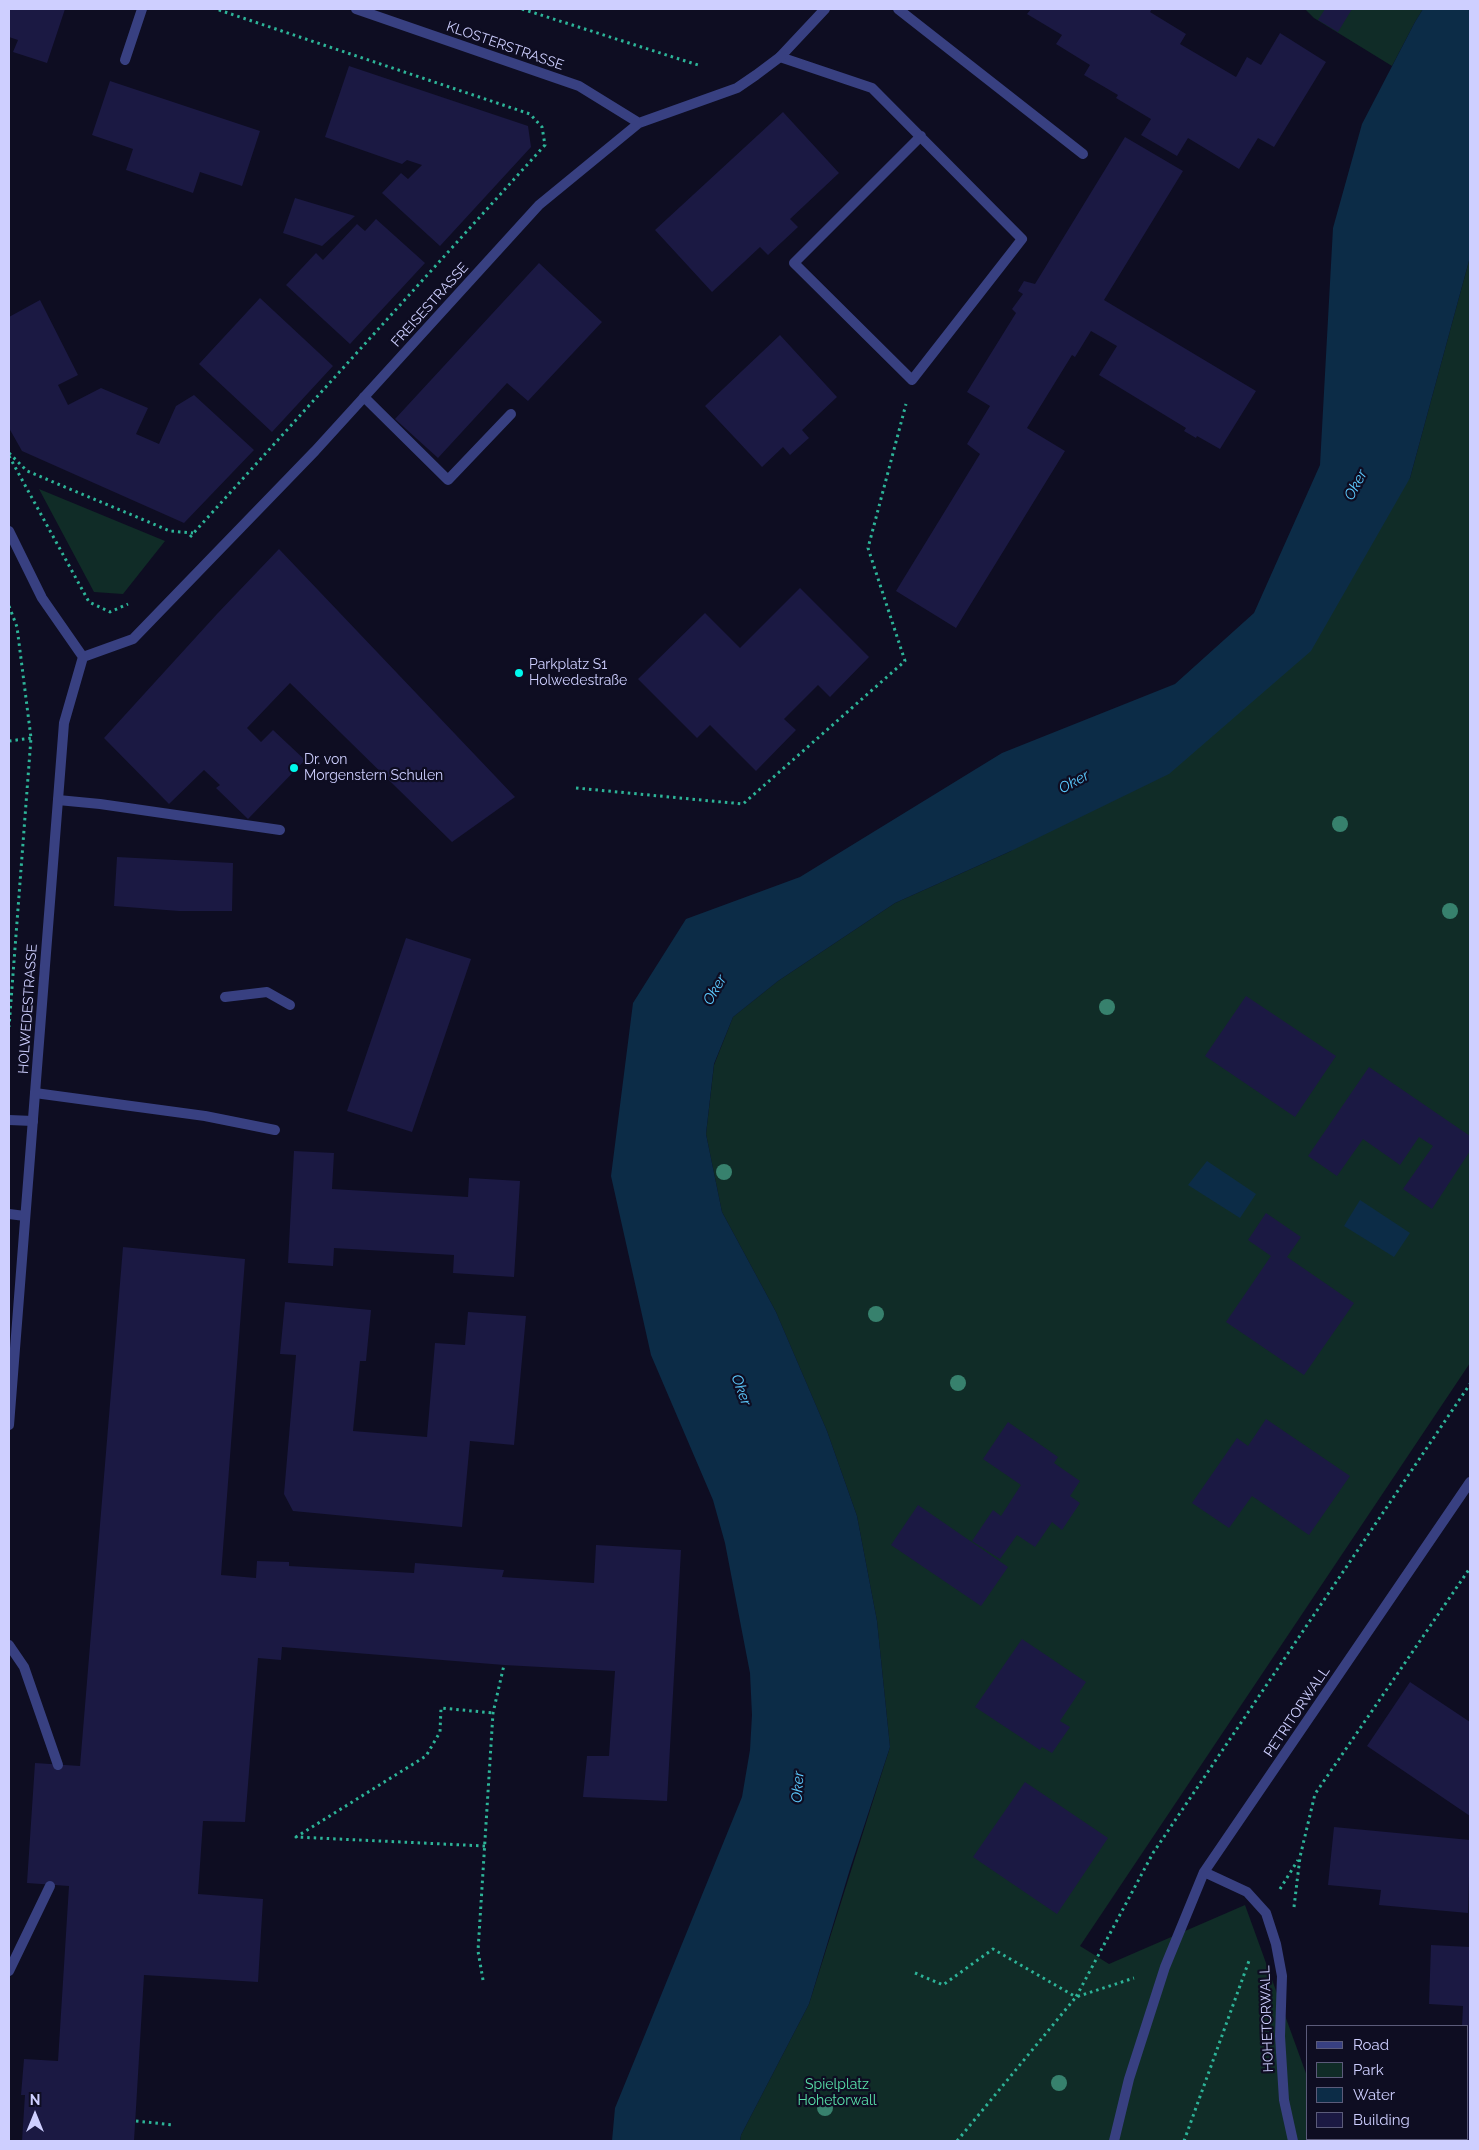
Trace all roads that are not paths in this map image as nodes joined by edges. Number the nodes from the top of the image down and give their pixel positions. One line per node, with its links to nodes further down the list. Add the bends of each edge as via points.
1 (142, 9): 6 (street)
2 (356, 9): 7 (street, KLOSTERSTRASSE, via 579,86)
3 (825, 9): 5 (street, FREISESTRASSE)
4 (898, 9): 9 (street)
5 (780, 58): 7 (street, FREISESTRASSE, via 737,88); 8 (street, via 872,88)
6 (125, 60)
7 (639, 123): 10 (street, FREISESTRASSE, via 539,205)
8 (921, 136): 8 (street, via 794,263 912,380 1022,239)
9 (1083, 154)
10 (364, 397): 11 (street, via 448,480); 13 (street, FREISESTRASSE, via 315,452 133,639)
11 (511, 414)
12 (9, 531): 13 (street, via 42,598)
13 (83, 657): 14 (street, HOLWEDESTRASSE, via 64,723)
14 (58, 800): 15 (street); 18 (street, HOLWEDESTRASSE)
15 (280, 830)
16 (225, 996): 17 (street, via 267,992)
17 (290, 1006)
18 (35, 1093): 20 (street, HOLWEDESTRASSE); 21 (street, via 205,1116)
19 (9, 1120): 20 (street)
20 (33, 1122): 23 (street, HOLWEDESTRASSE)
21 (275, 1130)
22 (9, 1214): 23 (street)
23 (25, 1216): 24 (street, HOLWEDESTRASSE)
24 (9, 1425)
25 (1470, 1482): 28 (street, PETRITORWALL)
26 (9, 1645): 27 (street, via 24,1667)
27 (58, 1765)
28 (1204, 1872): 31 (street, PETRITORWALL, via 1165,1967 1129,2079); 32 (street, HOHETORWALL, via 1248,1892 1266,1913 1282,1976 1280,2036 1284,2100)
29 (50, 1886): 30 (street)
30 (9, 1971)
31 (1114, 2141)
32 (1293, 2141)

